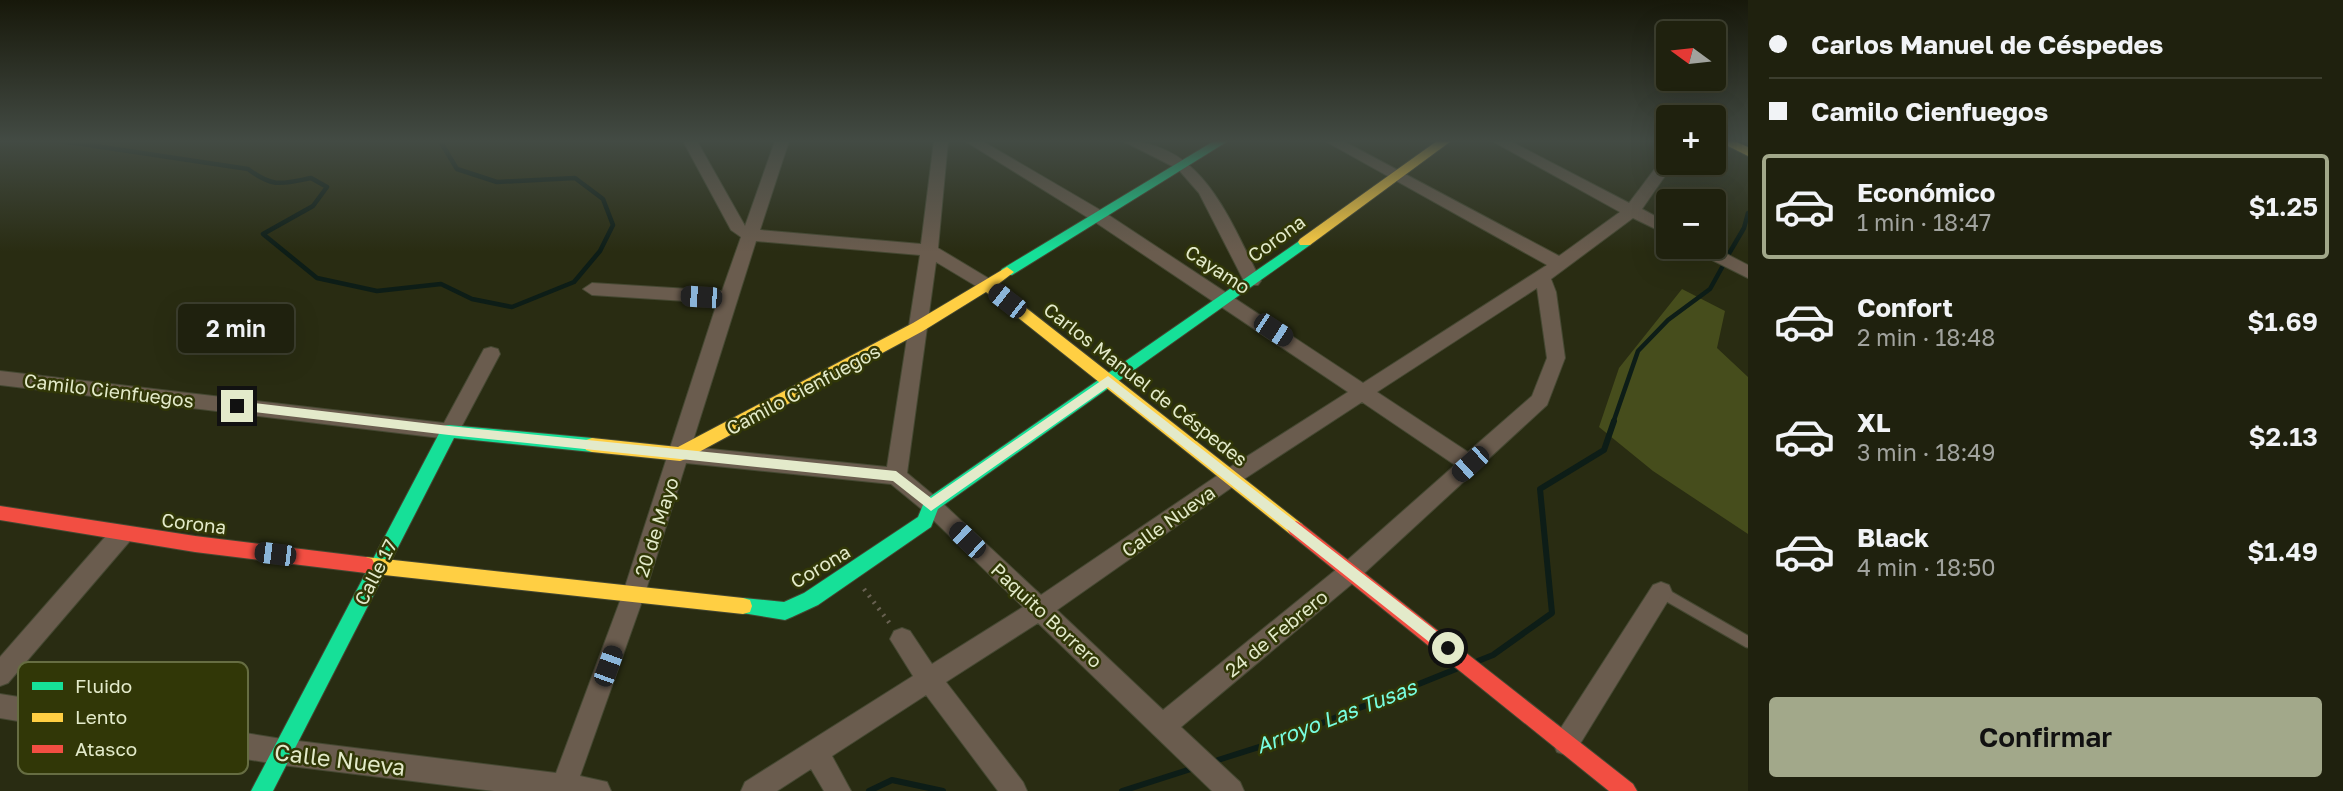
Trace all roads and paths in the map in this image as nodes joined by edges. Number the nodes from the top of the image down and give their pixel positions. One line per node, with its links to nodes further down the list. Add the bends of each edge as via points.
1 (712, 178): 14 (street, via 739,230)
2 (770, 178): 14 (street, 20 de Mayo)
3 (937, 178): 15 (street)
4 (1034, 178): 12 (street, Cayamo)
5 (1164, 178): 12 (street, Camilo Cienfuegos)
6 (1194, 178): 19 (street, via 1206,191)
7 (1395, 178): 19 (street, Corona)
8 (1404, 178): 18 (street)
9 (1569, 178): 11 (street)
10 (1656, 178): 11 (street, Calle Nueva)
11 (1632, 211): 13 (street); 18 (street, Calle Nueva)
12 (1101, 218): 20 (street, Camilo Cienfuegos); 23 (street, Cayamo)
13 (1656, 224)
14 (751, 235): 15 (street, Carlos Manuel de Céspedes); 22 (street, 20 de Mayo)
15 (929, 250): 20 (street, Carlos Manuel de Céspedes); 24 (street)
16 (1723, 259): 17 (street)
17 (1742, 269)
18 (1551, 271): 28 (street, Calle Nueva); 31 (street, 24 de Febrero, via 1548,292 1556,358 1540,400)
19 (1252, 281): 23 (street, Corona)
20 (987, 285): 24 (street, Camilo Cienfuegos); 27 (street, Carlos Manuel de Céspedes)
21 (592, 289): 22 (street)
22 (728, 298): 30 (street, 20 de Mayo)
23 (1226, 299): 27 (street, Corona); 28 (street, Cayamo)
24 (918, 327): 30 (street, Camilo Cienfuegos); 32 (street)
25 (491, 354): 29 (street, Calle 17)
26 (0, 378): 29 (street, Camilo Cienfuegos)
27 (1108, 381): 33 (street, Carlos Manuel de Céspedes); 34 (street, Corona)
28 (1366, 392): 31 (street, Cayamo); 33 (street, Calle Nueva)
29 (449, 430): 30 (street, Camilo Cienfuegos); 37 (street, Calle 17)
30 (680, 454): 32 (street); 41 (street, 20 de Mayo)
31 (1470, 464): 38 (street, 24 de Febrero)
32 (896, 476): 34 (street, Paquito Borrero)
33 (1231, 477): 38 (street, Carlos Manuel de Céspedes); 42 (street, Calle Nueva)
34 (931, 505): 39 (street, Corona, via 925,522); 42 (street, Paquito Borrero)
35 (0, 513): 36 (street, Corona)
36 (121, 535): 37 (street, Corona); 45 (street)
37 (378, 567): 41 (street, Corona); 52 (street, Calle 17)
38 (1351, 572): 49 (street, 24 de Febrero); 50 (street, Carlos Manuel de Céspedes)
39 (852, 573): 41 (street, Corona, via 785,611); 43 (path)
40 (1661, 592): 44 (lane); 50 (street)
41 (634, 593): 54 (street, 20 de Mayo)
42 (1040, 609): 46 (street, Calle Nueva); 49 (street, Paquito Borrero)
43 (902, 639): 46 (street)
44 (1748, 642)
45 (0, 676)
46 (928, 680): 53 (street, Calle Nueva); 59 (street)
47 (0, 706): 48 (street, Calle Nueva)
48 (18, 709)
49 (1164, 725): 60 (street, Paquito Borrero)
50 (1566, 743): 61 (street)
51 (248, 746): 52 (street, Calle Nueva)
52 (282, 752): 54 (street, Calle Nueva); 55 (street, Calle 17)
53 (816, 754): 57 (street, Calle Nueva); 58 (street)
54 (563, 789): 56 (street, Calle Nueva)
55 (262, 791)
56 (598, 791)
57 (754, 791)
58 (838, 791)
59 (1014, 791)
60 (1231, 791)
61 (1626, 791)

